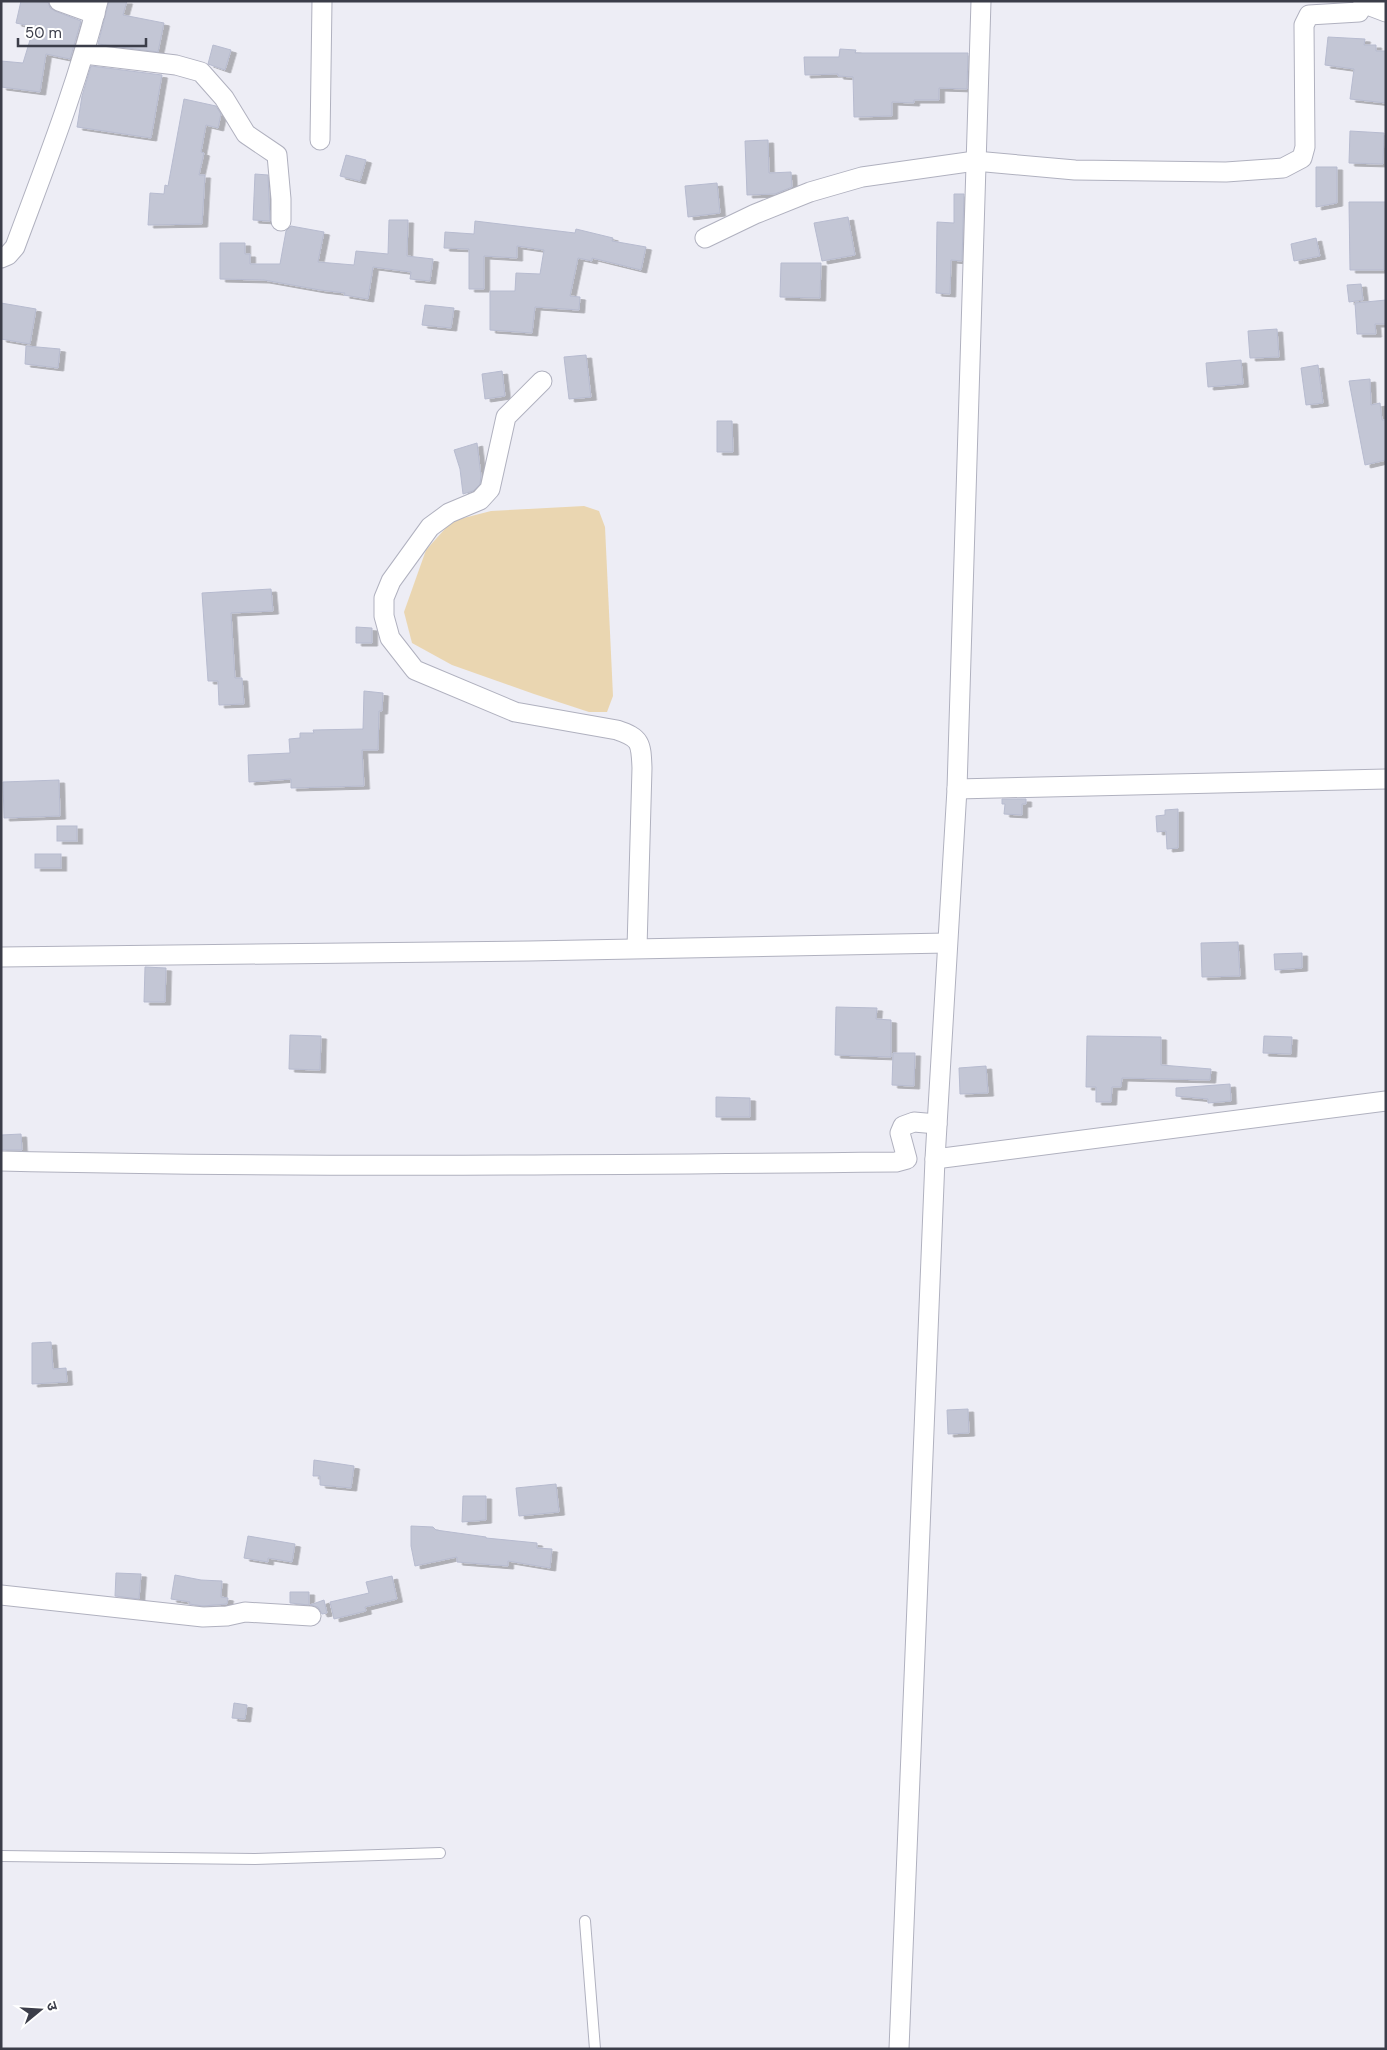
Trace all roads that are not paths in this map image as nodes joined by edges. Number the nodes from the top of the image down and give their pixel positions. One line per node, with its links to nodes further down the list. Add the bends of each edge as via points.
1 (59, 1): 5 (street)
2 (322, 1): 8 (street)
3 (981, 1): 9 (street)
4 (1365, 2): 6 (street); 9 (street, via 1359,12 1310,15 1304,25 1305,147 1302,158 1283,168 1226,172 1075,170)
5 (96, 8): 7 (street)
6 (1386, 12)
7 (84, 54): 10 (street, via 176,65 201,72 224,98 246,134 278,154); 12 (street, via 14,247)
8 (320, 140)
9 (975, 161): 11 (street, via 862,177 810,192); 15 (street)
10 (281, 221)
11 (705, 238)
12 (1, 258)
13 (542, 381): 17 (street, via 506,417 490,489 480,500 449,513 430,526 391,581 384,598 384,616 390,638 415,670 515,712 617,730 632,735 638,741 642,768)
14 (1386, 779): 15 (street)
15 (957, 789): 16 (street)
16 (947, 943): 17 (street); 20 (street)
17 (637, 948): 18 (street)
18 (1, 957)
19 (1386, 1101): 21 (street)
20 (937, 1124): 21 (street); 22 (street, via 914,1122 903,1126 900,1132 907,1158 896,1162 493,1166)
21 (935, 1159): 29 (street)
22 (1, 1161)
23 (1, 1595): 24 (street, via 203,1618 246,1612)
24 (311, 1616)
25 (440, 1853): 26 (lane, via 256,1859)
26 (1, 1856)
27 (585, 1921): 28 (lane)
28 (595, 2049)
29 (899, 2049)

